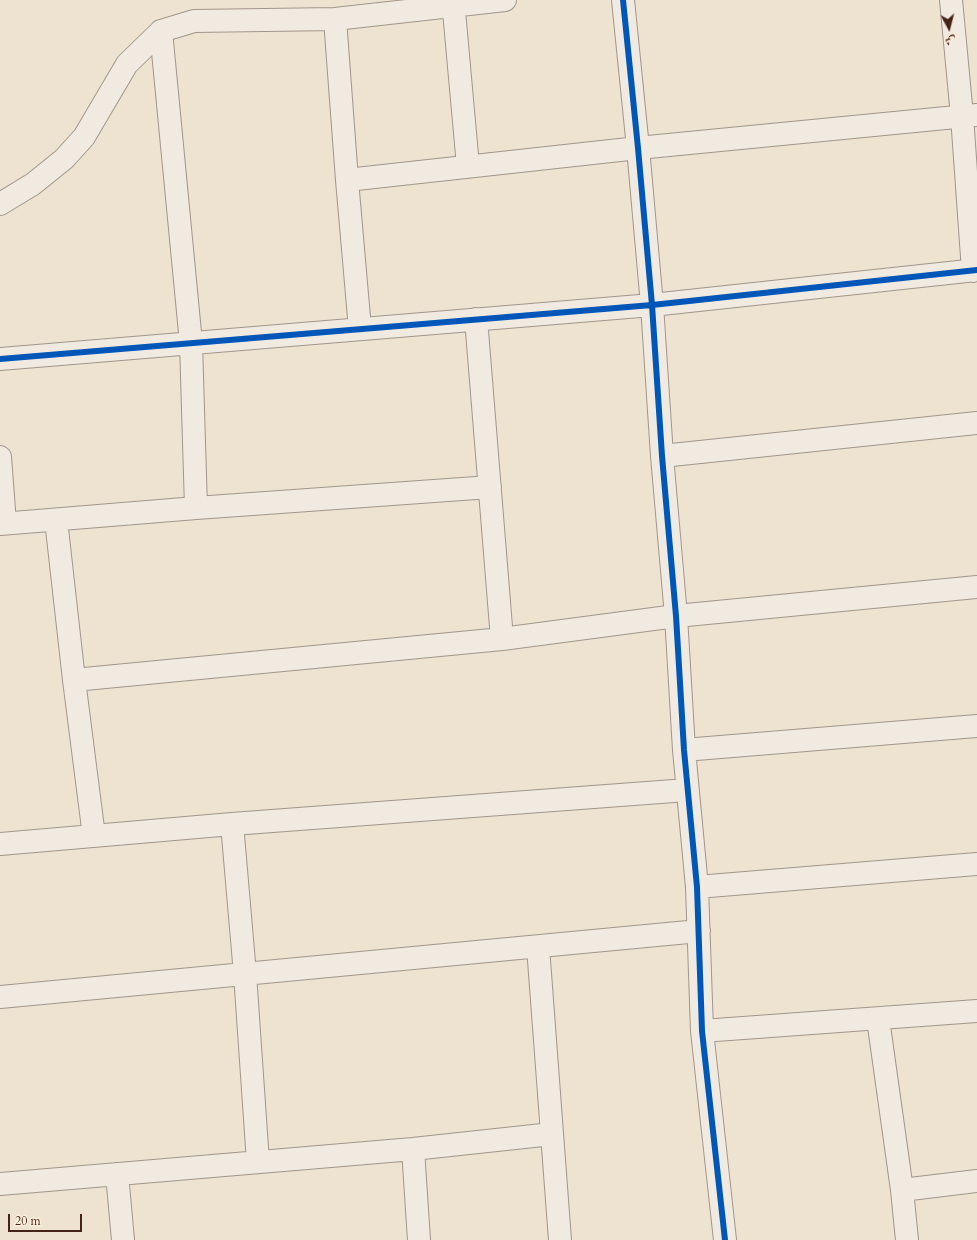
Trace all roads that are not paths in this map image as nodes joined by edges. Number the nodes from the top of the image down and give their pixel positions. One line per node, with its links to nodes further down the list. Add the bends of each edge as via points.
1 (505, 0): 4 (street)
2 (622, 0): 8 (street)
3 (951, 0): 7 (street)
4 (453, 3): 5 (street); 9 (street)
5 (335, 19): 6 (street, via 194,22); 10 (street)
6 (162, 31): 11 (street, via 127,64 84,137 33,184); 16 (street)
7 (969, 116): 8 (street); 12 (street)
8 (638, 148): 9 (street); 13 (street)
9 (468, 166): 10 (street)
10 (347, 180): 15 (street)
11 (0, 204)
12 (975, 270): 13 (street)
13 (652, 305): 14 (street); 19 (street)
14 (476, 319): 15 (street); 21 (street)
15 (360, 329): 16 (street)
16 (191, 343): 17 (street); 22 (street)
17 (0, 359)
18 (977, 423): 19 (street)
19 (662, 456): 26 (street)
20 (0, 457): 24 (street)
21 (490, 487): 22 (street); 27 (street)
22 (196, 508): 23 (street)
23 (56, 520): 24 (street); 28 (street)
24 (3, 524)
25 (977, 587): 26 (street)
26 (676, 616): 27 (street); 30 (street)
27 (502, 638): 28 (street)
28 (74, 680): 33 (street)
29 (977, 726): 30 (street)
30 (684, 750): 31 (street)
31 (687, 790): 32 (street); 36 (street)
32 (232, 824): 33 (street); 39 (street)
33 (94, 836): 34 (street)
34 (0, 844)
35 (977, 864): 36 (street)
36 (697, 887): 37 (street)
37 (699, 931): 38 (street); 43 (street)
38 (538, 947): 39 (street); 44 (street)
39 (245, 974): 40 (street); 46 (street)
40 (0, 997)
41 (977, 1011): 42 (street)
42 (878, 1019): 43 (street); 50 (street)
43 (702, 1031): 54 (street)
44 (552, 1134): 45 (street); 53 (street)
45 (413, 1149): 46 (street); 52 (street)
46 (258, 1162): 47 (street)
47 (117, 1174): 49 (street); 51 (street)
48 (977, 1181): 50 (street)
49 (0, 1184)
50 (902, 1190): 55 (street)
51 (123, 1240)
52 (419, 1240)
53 (560, 1240)
54 (725, 1240)
55 (908, 1240)

